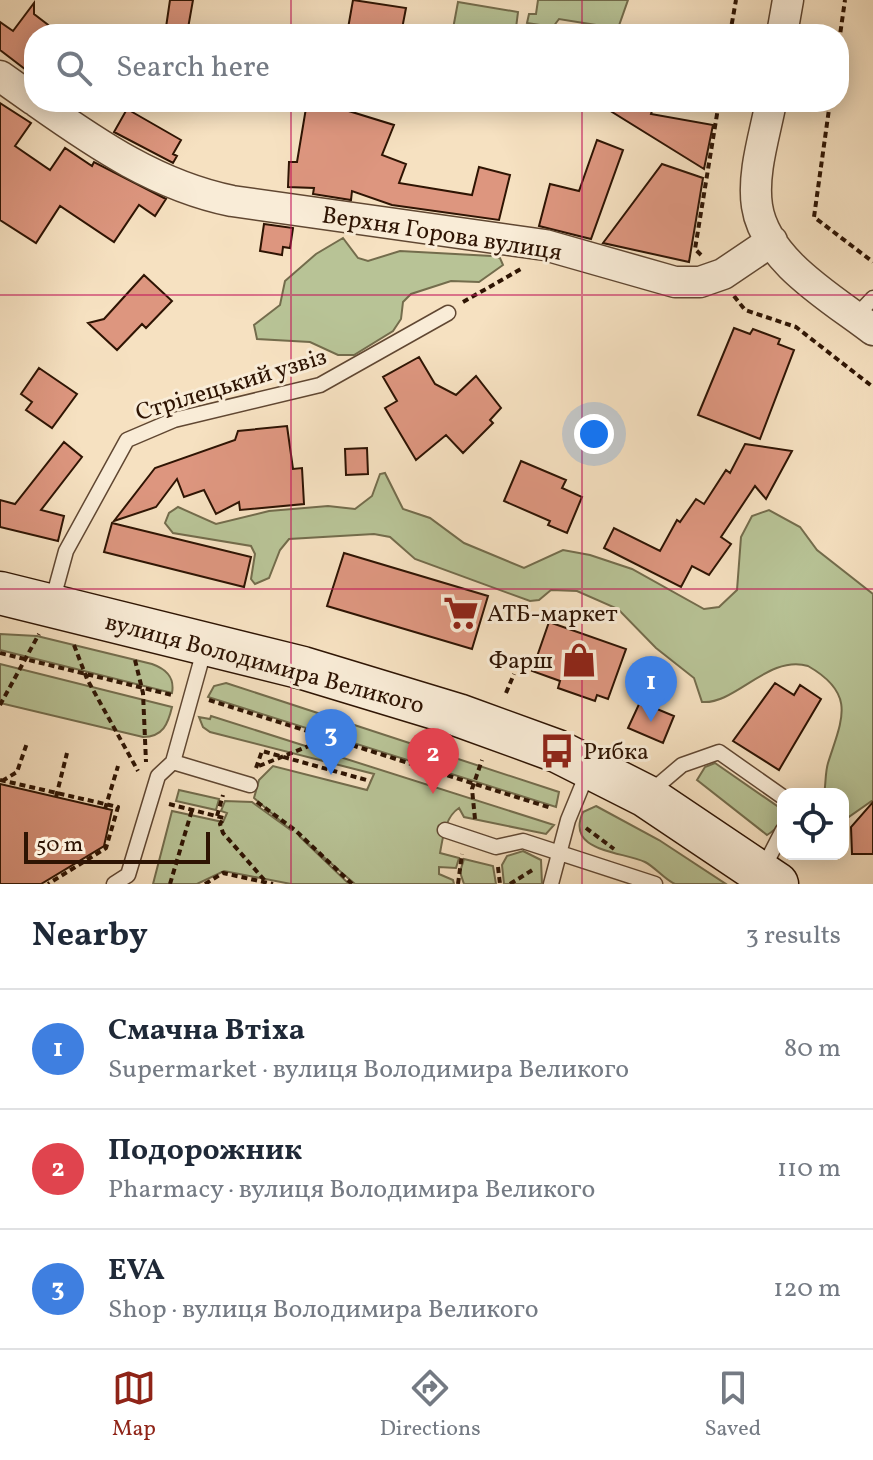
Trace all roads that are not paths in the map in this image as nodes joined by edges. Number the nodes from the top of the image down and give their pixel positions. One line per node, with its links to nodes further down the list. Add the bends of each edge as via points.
1 (788, 0): 2 (street)
2 (784, 24)
3 (0, 76): 4 (street, Верхня Горова вулиця)
4 (24, 93)
5 (52, 112): 7 (street, Верхня Горова вулиця, via 155,177 187,190 232,201 545,245 675,282 700,282 723,274)
6 (769, 112): 7 (street, via 757,205)
7 (772, 241): 9 (street, via 796,269)
8 (448, 313): 11 (lane, Стрілецький узвіз, via 320,385 174,420 127,440 66,551)
9 (867, 315)
10 (0, 593): 11 (main road, вулиця Володимира Великого)
11 (45, 620): 12 (main road, вулиця Володимира Великого)
12 (206, 644): 13 (lane); 14 (main road, вулиця Володимира Великого, via 444,711)
13 (173, 762): 15 (lane); 22 (lane, via 158,776 128,875)
14 (591, 765): 17 (main road, вулиця Володимира Великого); 19 (lane)
15 (250, 785)
16 (777, 793): 17 (lane, via 719,752 682,765)
17 (646, 796): 21 (main road, вулиця Володимира Великого)
18 (445, 830): 19 (lane, via 496,847 523,841)
19 (558, 851): 23 (lane); 24 (lane)
20 (777, 851): 21 (lane)
21 (769, 878)
22 (114, 884)
23 (551, 884)
24 (655, 884)

